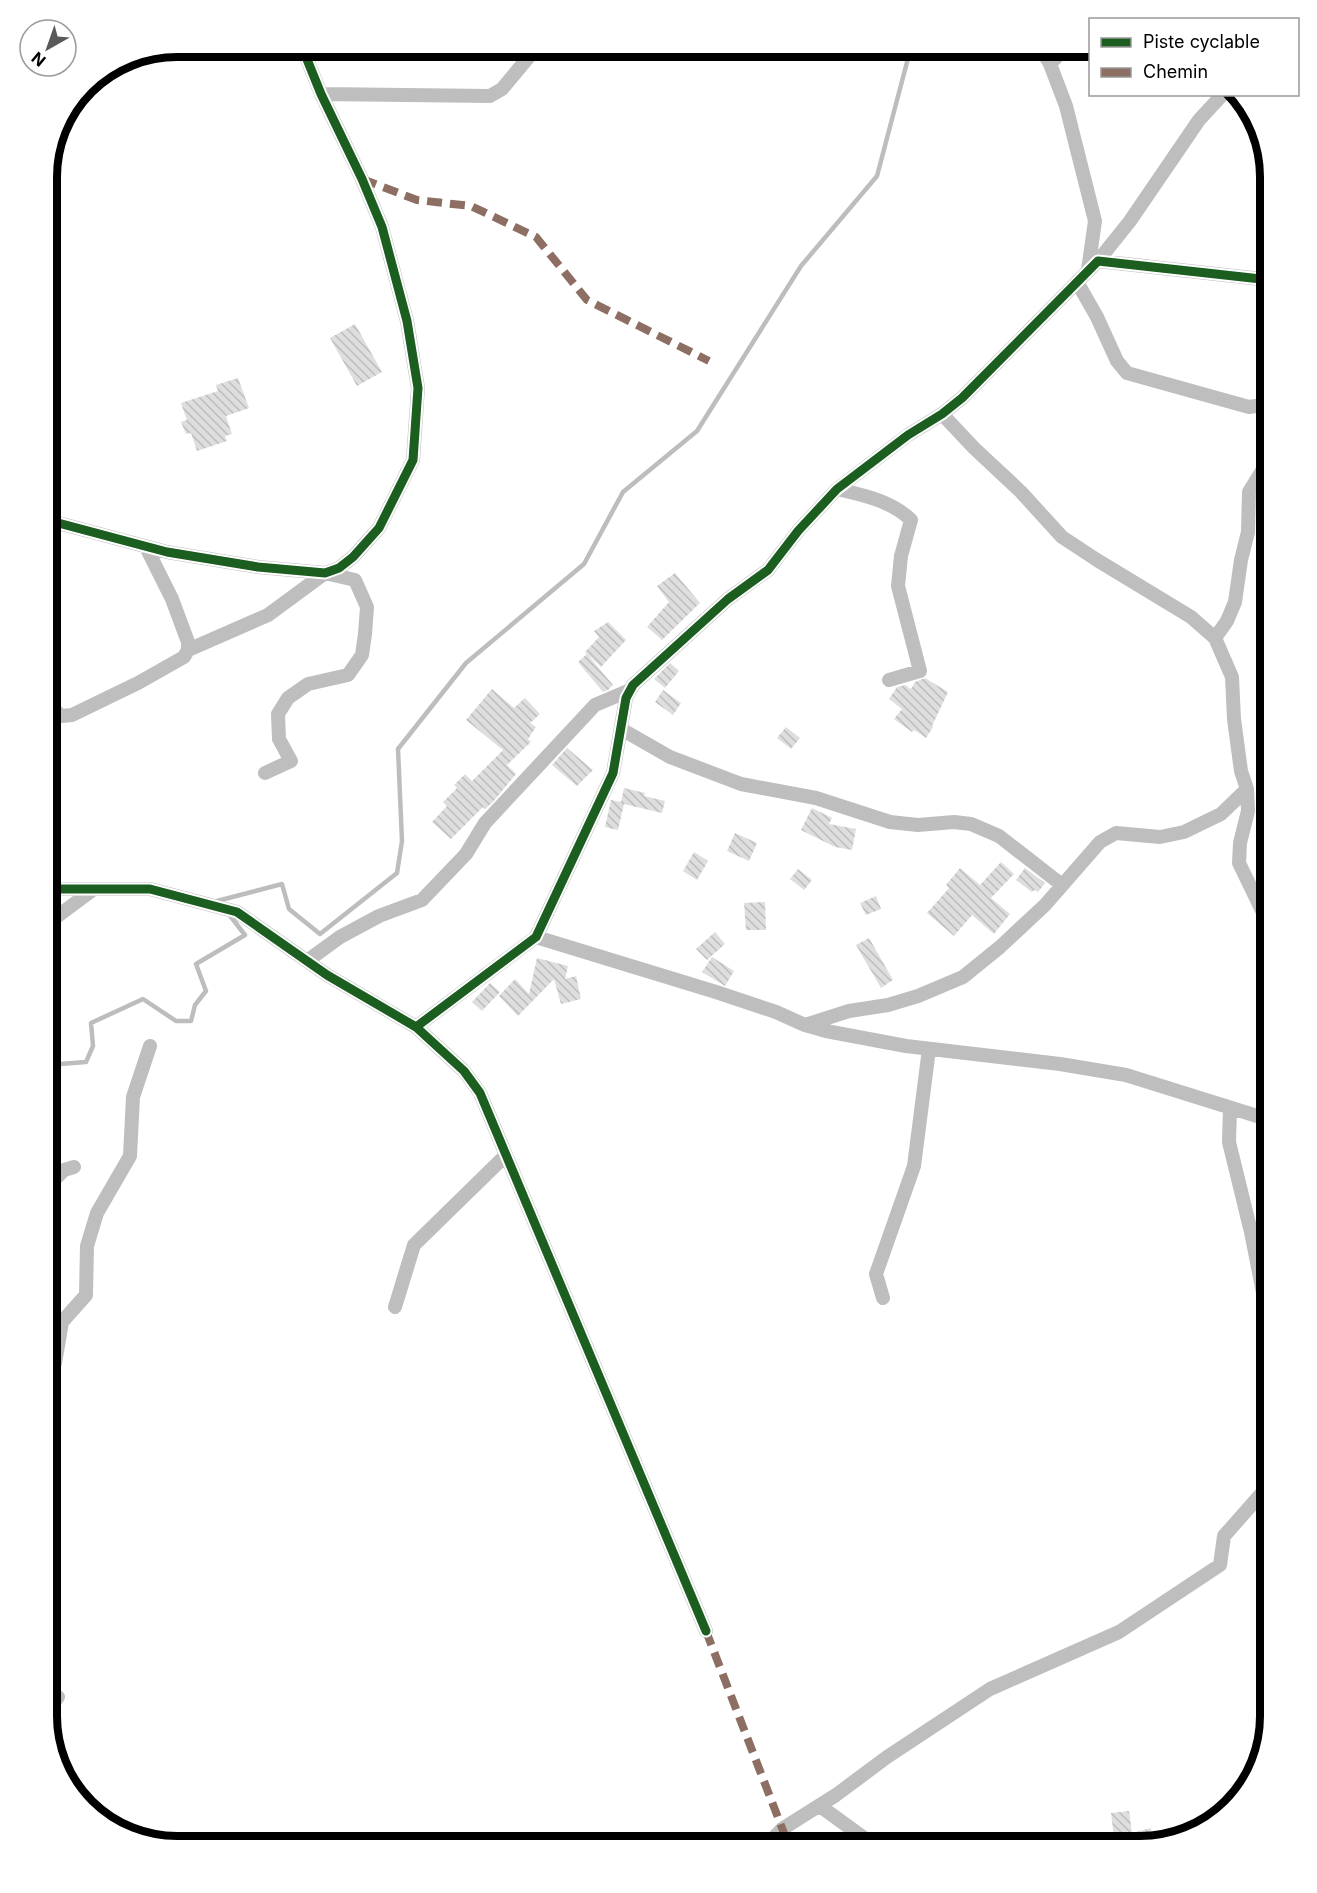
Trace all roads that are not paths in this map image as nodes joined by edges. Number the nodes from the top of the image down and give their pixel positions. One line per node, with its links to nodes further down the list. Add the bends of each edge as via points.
1 (306, 57): 6 (street)
2 (529, 57): 6 (street, via 502,89 490,96)
3 (1046, 57): 5 (street)
4 (1057, 57): 5 (street)
5 (1050, 64): 8 (street, via 1066,106 1095,221)
6 (321, 94): 17 (street, via 382,227 407,321 418,388 413,460 394,499 379,528 359,550 339,568)
7 (1221, 96): 8 (street, via 1199,120)
8 (1093, 266): 9 (street); 10 (street)
9 (1260, 279)
10 (1077, 282): 11 (street, via 1127,373 1250,407); 12 (street)
11 (1260, 406)
12 (942, 414): 14 (street); 18 (street, via 1062,537 1191,617)
13 (1260, 474): 18 (street, via 1249,492 1248,532 1235,602)
14 (837, 489): 20 (street, via 900,509 911,520 898,586 920,672); 21 (street, via 768,570 710,615)
15 (57, 523): 16 (street)
16 (147, 547): 17 (street, via 258,567); 19 (street, via 172,599)
17 (324, 573): 19 (street, via 268,615); 24 (street, via 354,580 367,607 362,655 348,675 308,684 288,698 278,714 279,739 291,761)
18 (1215, 638): 25 (street, via 1232,677 1234,719)
19 (188, 650): 22 (street, via 184,657 138,683 72,715)
20 (889, 680)
21 (628, 691): 23 (street); 32 (street, via 595,705 485,823 466,854 422,900 340,937)
22 (57, 712)
23 (621, 729): 26 (street, via 670,757 741,784 816,798 890,822 971,824 999,836); 31 (street, via 613,773)
24 (265, 773)
25 (1246, 789): 26 (street, via 1221,814 1184,832 1160,837 1116,833 1100,842); 29 (street, via 1248,811 1239,862)
26 (1062, 885): 33 (street, via 1008,940 963,977 898,1002 849,1011)
27 (57, 888): 28 (street)
28 (94, 889): 30 (street); 32 (street, via 150,889 237,912)
29 (1260, 906)
30 (57, 917)
31 (536, 937): 33 (street, via 716,992); 34 (street)
32 (307, 962): 34 (street)
33 (805, 1025): 36 (street)
34 (416, 1027): 39 (street, via 464,1071 480,1093)
35 (150, 1046): 45 (street, via 134,1097 130,1156 97,1213 87,1245 86,1295 62,1322)
36 (929, 1049): 37 (street, via 1126,1075); 43 (street, via 914,1166 876,1274)
37 (1230, 1108): 38 (street); 42 (street, via 1229,1142)
38 (1260, 1117)
39 (506, 1155): 44 (street, via 414,1245); 47 (street)
40 (74, 1167): 41 (street)
41 (57, 1177)
42 (1260, 1278)
43 (883, 1298)
44 (395, 1307)
45 (57, 1351)
46 (1260, 1495): 48 (street, via 1224,1536 1220,1565 1119,1632 990,1689)
47 (706, 1631)
48 (820, 1806): 49 (street); 50 (street)
49 (775, 1836)
50 (861, 1836)

